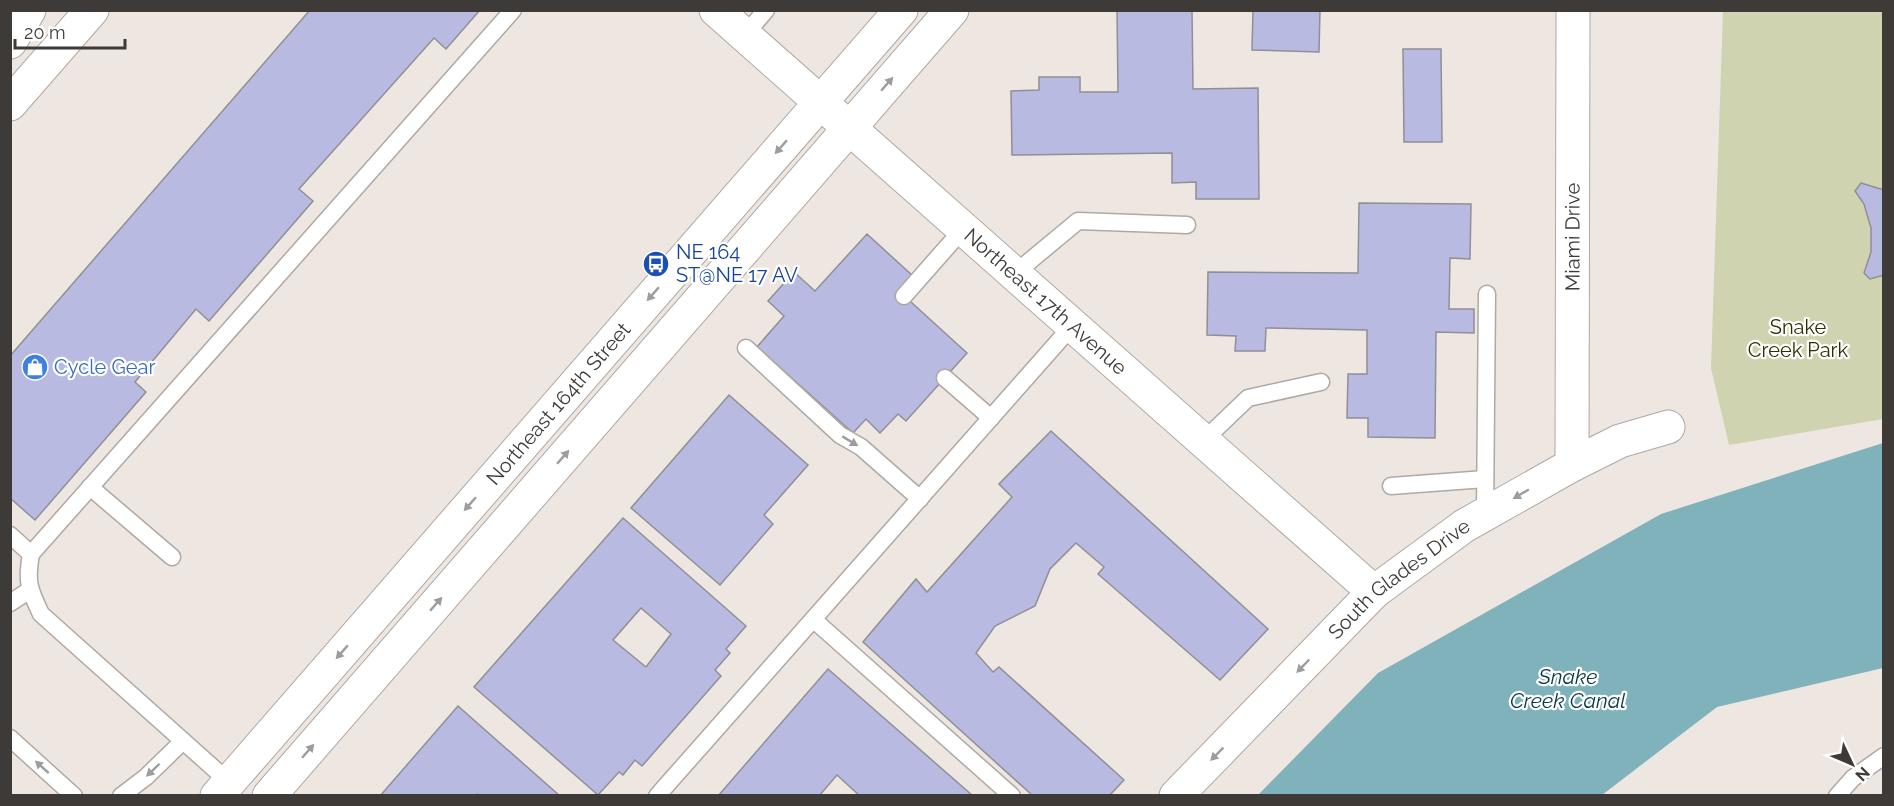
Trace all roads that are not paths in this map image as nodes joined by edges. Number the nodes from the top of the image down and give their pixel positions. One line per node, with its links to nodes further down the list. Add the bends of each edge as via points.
1 (29, 10): 10 (street)
2 (93, 10): 12 (street)
3 (513, 10): 29 (lane)
4 (716, 10): 9 (street, Northeast 17th Avenue)
5 (766, 10): 9 (lane)
6 (901, 10): 11 (street, Northeast 164th Street)
7 (952, 10): 13 (street, Northeast 164th Street, one-way to 7)
8 (1573, 10): 26 (street, Miami Drive)
9 (744, 36): 11 (street, Northeast 17th Avenue)
10 (10, 42)
11 (819, 102): 13 (street, Northeast 17th Avenue); 42 (street, Northeast 164th Street, one-way to 42)
12 (10, 104)
13 (848, 128): 15 (street, Northeast 17th Avenue); 45 (street, Northeast 164th Street, one-way to 13)
14 (1187, 225): 16 (lane, via 1078,221)
15 (963, 230): 16 (street, Northeast 17th Avenue); 18 (lane)
16 (1014, 274): 19 (street, Northeast 17th Avenue)
17 (1487, 294): 27 (lane)
18 (904, 296)
19 (1072, 326): 23 (lane); 25 (street, Northeast 17th Avenue)
20 (746, 348): 30 (lane, one-way to 30, via 809,400 840,435 861,447)
21 (945, 378): 23 (lane)
22 (1321, 382): 25 (lane, via 1248,398)
23 (991, 418): 30 (lane)
24 (1668, 427): 26 (street, South Glades Drive, via 1620,441)
25 (1203, 441): 36 (street, Northeast 17th Avenue)
26 (1572, 465): 31 (street, South Glades Drive, one-way to 31)
27 (1485, 479): 28 (lane); 31 (lane)
28 (1391, 486)
29 (90, 487): 33 (lane); 34 (lane)
30 (920, 499): 38 (lane)
31 (1485, 514): 36 (street, South Glades Drive)
32 (10, 535): 33 (lane)
33 (31, 554): 35 (lane)
34 (171, 557)
35 (30, 590): 37 (lane); 40 (lane, via 41,614)
36 (1374, 592): 48 (street, South Glades Drive, one-way to 48)
37 (10, 603)
38 (814, 620): 46 (lane); 47 (lane)
39 (10, 738): 43 (lane, one-way to 39)
40 (183, 741): 42 (lane); 44 (lane, one-way to 44)
41 (1884, 756): 49 (lane)
42 (223, 789)
43 (74, 795)
44 (121, 795)
45 (269, 795)
46 (657, 795)
47 (1012, 795)
48 (1176, 795)
49 (1837, 795)

